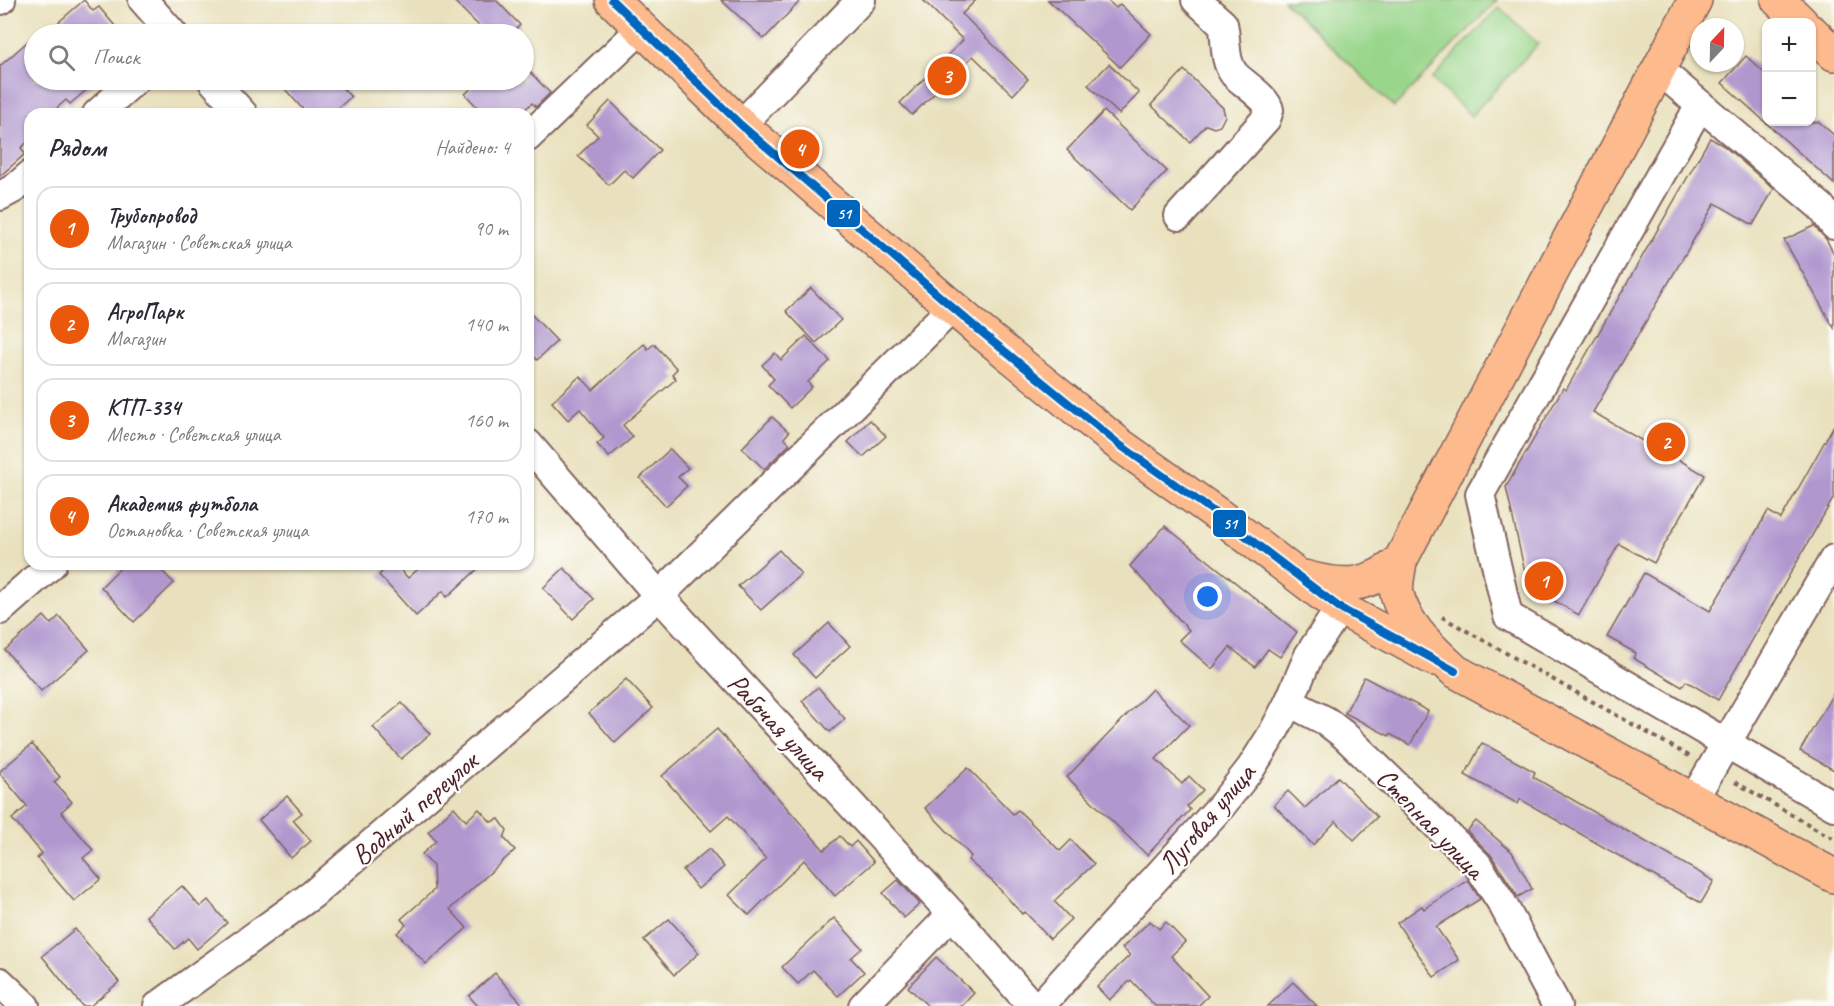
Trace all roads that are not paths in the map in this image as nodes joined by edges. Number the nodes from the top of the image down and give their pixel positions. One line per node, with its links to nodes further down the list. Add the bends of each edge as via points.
1 (143, 0): 7 (street)
2 (612, 0): 8 (main road)
3 (861, 0): 17 (street)
4 (1197, 0): 21 (street, via 1222,24 1230,68 1269,110 1266,119)
5 (1695, 0): 11 (main road)
6 (1714, 0): 11 (main road, via 1703,6)
7 (164, 24)
8 (642, 28): 17 (main road); 18 (street)
9 (1816, 36): 10 (main road)
10 (1834, 54)
11 (1665, 56): 14 (street); 26 (main road)
12 (124, 90): 15 (street)
13 (222, 90): 16 (street)
14 (1700, 105): 22 (street, via 1821,207); 34 (street, via 1480,494 1508,616)
15 (104, 108)
16 (238, 108)
17 (741, 125): 23 (main road)
18 (534, 131)
19 (24, 180): 20 (street)
20 (0, 196)
21 (1179, 216)
22 (1834, 225)
23 (953, 307): 28 (main road, via 1120,445); 29 (street, Водный переулок)
24 (534, 451): 29 (street, Рабочая улица)
25 (1834, 559): 34 (street)
26 (1400, 561): 28 (main road, via 1383,575 1352,584 1324,583); 32 (main road, via 1397,593 1406,615 1424,641)
27 (45, 570): 31 (street)
28 (1294, 574): 30 (main road)
29 (659, 596): 38 (street, Рабочая улица); 41 (street, Водный переулок, via 313,894)
30 (1340, 608): 32 (main road); 33 (street, Луговая улица, via 1309,655)
31 (0, 610)
32 (1455, 670): 35 (main road)
33 (1289, 702): 44 (street, Луговая улица, via 1251,768 1222,805); 45 (street, Степная улица, via 1344,735 1477,864)
34 (1727, 743): 35 (street); 36 (street)
35 (1693, 800): 37 (main road)
36 (1834, 806)
37 (1834, 876)
38 (952, 914): 42 (street); 43 (street, Рабочая улица)
39 (0, 982): 40 (street)
40 (24, 1006)
41 (158, 1006)
42 (863, 1006)
43 (1032, 1006)
44 (1040, 1006)
45 (1557, 1006)

